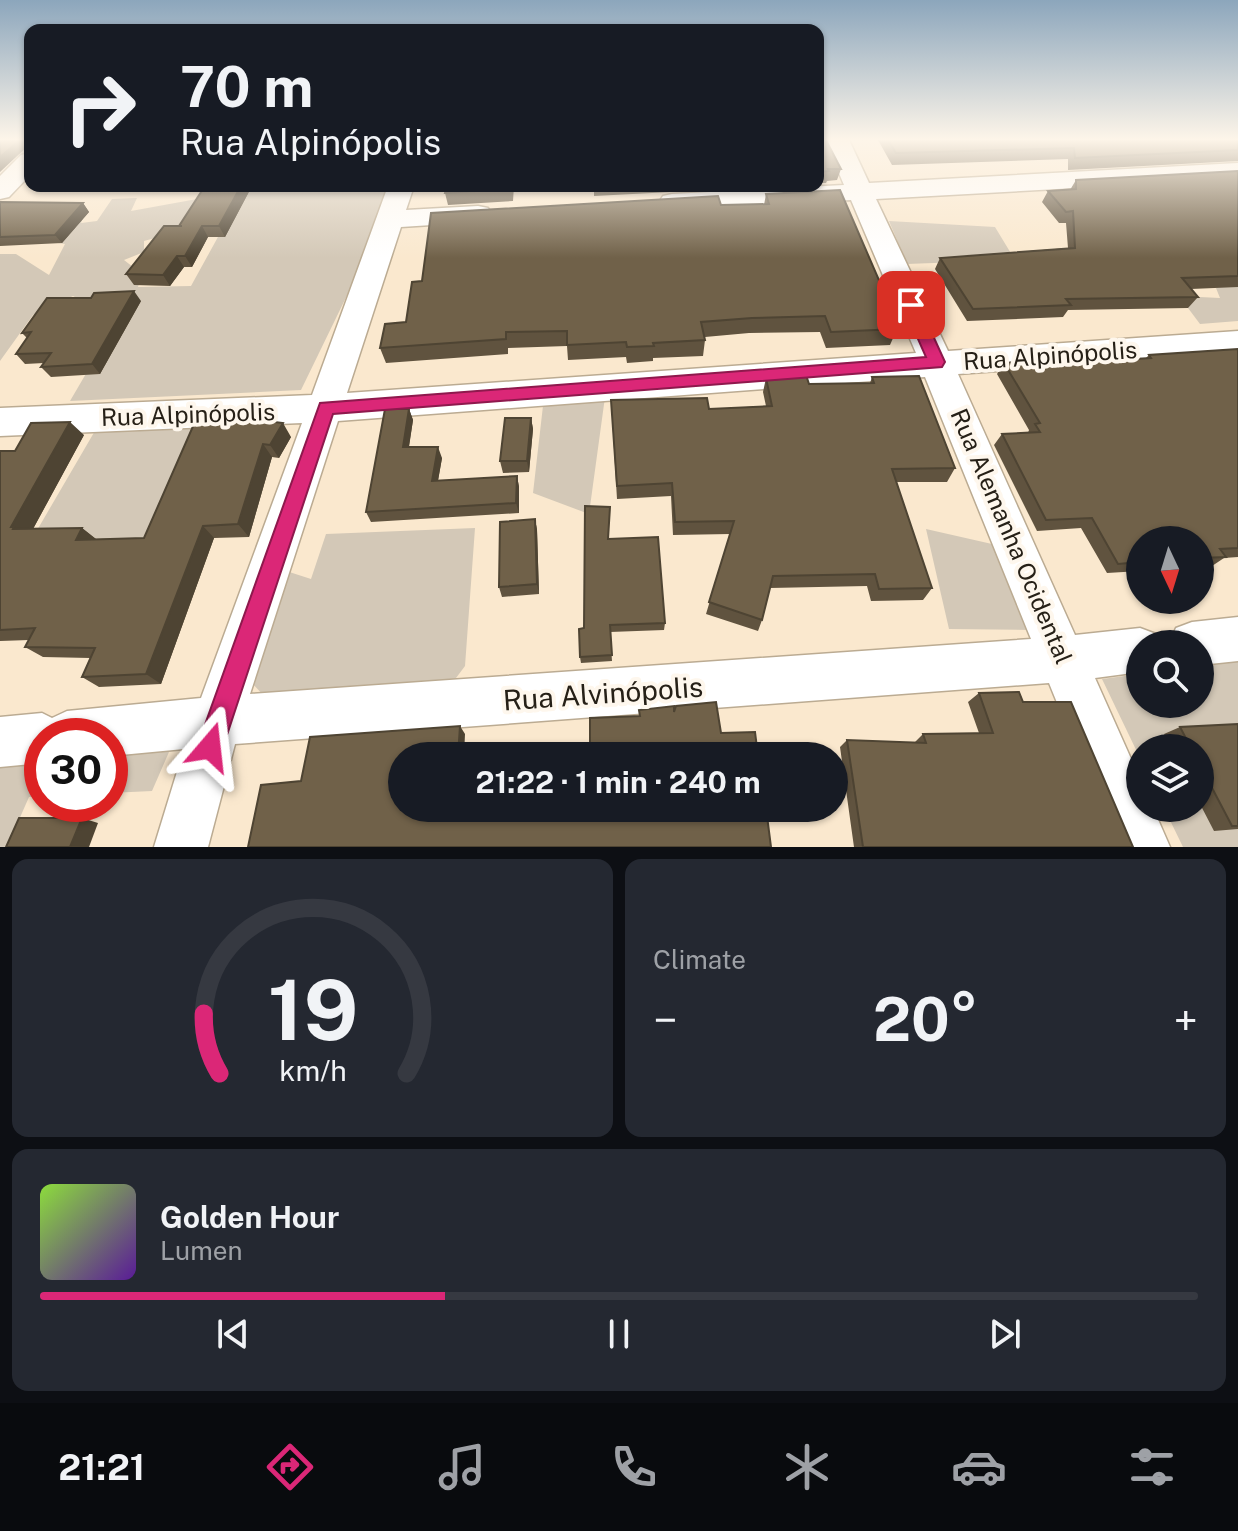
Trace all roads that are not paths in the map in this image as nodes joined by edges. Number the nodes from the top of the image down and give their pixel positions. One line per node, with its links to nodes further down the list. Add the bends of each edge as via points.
1 (854, 180): 3 (street, Rua Alemanha Ocidental)
2 (1076, 180): 3 (street)
3 (859, 191): 5 (street); 8 (street, Rua Alemanha Ocidental)
4 (397, 202): 6 (street); 9 (street)
5 (641, 204)
6 (501, 212)
7 (1238, 342): 8 (street, Rua Alpinópolis)
8 (936, 362): 9 (street, Rua Alpinópolis); 14 (street, Rua Alemanha Ocidental)
9 (327, 408): 10 (street, Rua Alpinópolis); 15 (street)
10 (0, 422)
11 (1238, 639): 12 (street)
12 (1214, 642)
13 (1126, 652): 14 (street, Rua Alvinópolis)
14 (1065, 659): 15 (street, Rua Alvinópolis); 20 (street, Rua Alemanha Ocidental)
15 (217, 721): 16 (street, Rua Alvinópolis); 19 (street)
16 (128, 730)
17 (24, 740): 18 (street)
18 (0, 742)
19 (181, 847)
20 (1143, 847)

